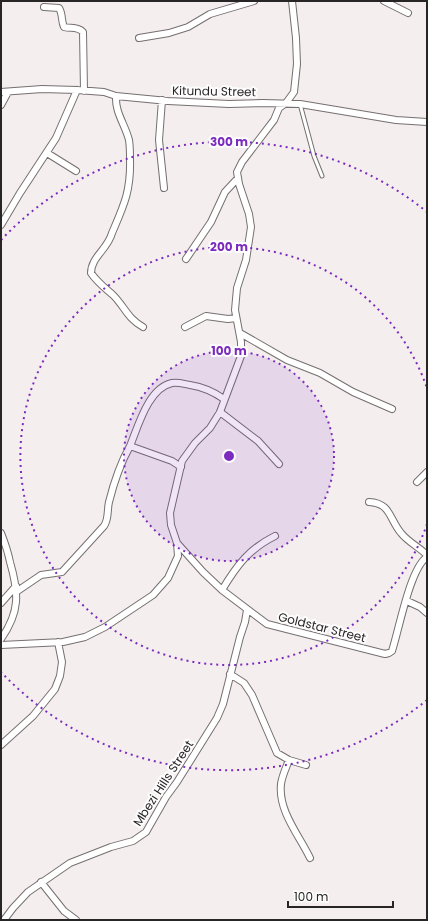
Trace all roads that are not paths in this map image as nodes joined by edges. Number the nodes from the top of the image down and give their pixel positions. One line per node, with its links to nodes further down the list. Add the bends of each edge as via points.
1 (254, 1): 6 (street, via 210,14 188,27)
2 (292, 1): 11 (street, via 297,64 294,92)
3 (384, 1): 5 (street)
4 (44, 7): 7 (street, via 59,8 64,27 80,29 83,32)
5 (408, 13)
6 (139, 38)
7 (80, 91): 8 (street, Kitundu Street, via 42,89); 9 (street, Kitundu Street, via 104,92); 15 (street)
8 (4, 92): 13 (street)
9 (116, 96): 10 (street, Kitundu Street); 23 (street, via 117,112 130,146 129,189 110,240 93,261 91,271 133,322)
10 (162, 100): 11 (street, Kitundu Street, via 229,104); 19 (street, via 159,140)
11 (286, 103): 12 (street, Kitundu Street); 18 (street, via 279,108 274,120 239,166)
12 (300, 104): 14 (street, Kitundu Street, via 396,120); 17 (lane)
13 (1, 105)
14 (427, 122)
15 (47, 153): 16 (street); 20 (street)
16 (76, 171)
17 (322, 176)
18 (238, 178): 21 (street, via 225,192 211,222); 22 (street, Goldstar Street, via 251,227 246,260 237,288)
19 (164, 188)
20 (1, 225)
21 (186, 259)
22 (236, 318): 24 (street, via 206,316); 25 (street, Goldstar Street)
23 (143, 327)
24 (185, 327)
25 (240, 333): 26 (street, Goldstar Street, via 241,356); 27 (street, via 287,360 320,373)
26 (224, 400): 28 (street, Goldstar Street); 29 (street, via 212,391 196,386 178,383 165,386 149,402)
27 (392, 410)
28 (220, 412): 30 (street, via 258,441); 31 (street, Goldstar Street, via 210,428 187,453)
29 (130, 446): 31 (street, via 172,461); 39 (street, via 115,478 107,522 104,526 62,572 41,575)
30 (279, 464)
31 (181, 467): 37 (street, Goldstar Street, via 170,513)
32 (427, 472): 33 (street)
33 (417, 482)
34 (369, 502): 38 (street, via 377,502 383,506 400,532)
35 (1, 533): 39 (street)
36 (275, 536): 40 (street, via 248,554)
37 (177, 543): 40 (street, Goldstar Street); 46 (street, via 178,556 168,578 153,595 86,637)
38 (427, 556): 41 (street, Goldstar Street, via 419,565)
39 (16, 589): 42 (street); 45 (street, via 14,615)
40 (222, 590): 43 (street, Goldstar Street)
41 (407, 601): 43 (street, Goldstar Street, via 389,654 271,626); 44 (street)
42 (1, 603)
43 (247, 610): 48 (street, Mbezi Hills Street)
44 (427, 613)
45 (1, 639)
46 (58, 642): 47 (street); 49 (street, via 62,662 55,690 33,716)
47 (1, 645)
48 (230, 674): 50 (street, via 244,683 252,695 277,753); 53 (street, Mbezi Hills Street, via 217,718 146,832 133,841 70,863)
49 (1, 745)
50 (289, 760): 51 (street); 52 (street, via 281,782 285,813)
51 (306, 765)
52 (310, 858)
53 (42, 882): 54 (street, Mbezi Hills Street, via 28,892); 55 (street, via 64,911)
54 (4, 920)
55 (76, 920)

